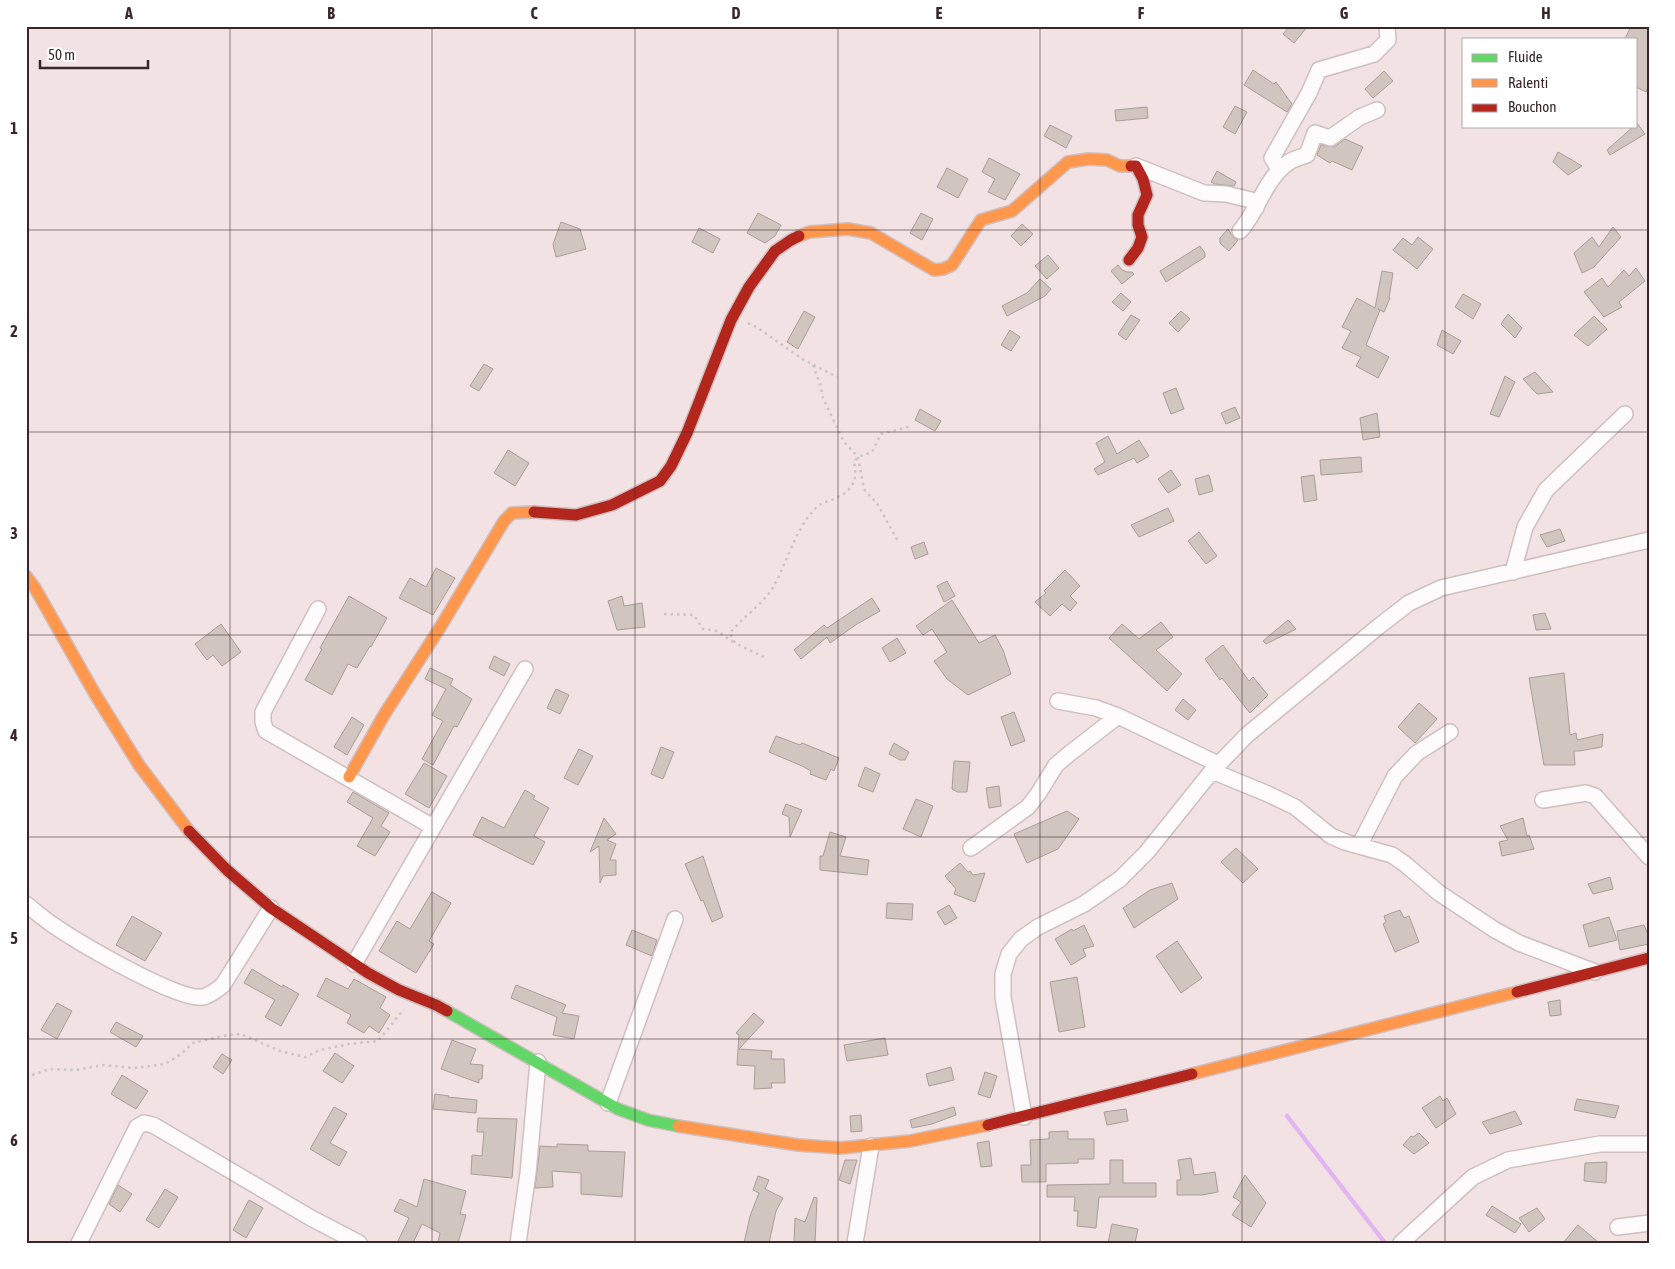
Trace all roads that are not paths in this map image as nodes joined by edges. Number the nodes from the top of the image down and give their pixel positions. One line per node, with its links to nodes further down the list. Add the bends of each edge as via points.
1 (1387, 26): 4 (street, via 1388,40 1374,54 1319,70 1272,158)
2 (1377, 110): 4 (street, via 1360,117 1330,138 1316,134 1307,155 1290,161)
3 (1136, 166): 5 (street, via 1204,193 1251,200); 7 (street, via 1147,195 1136,222 1142,237); 18 (street, via 1120,166 1107,160 1068,162 1012,211 981,220 952,264 943,269 934,270 871,233 848,229 810,232 775,252 749,287 733,317 687,433 660,481 612,505 576,516 512,513 384,715)
4 (1280, 170): 5 (street)
5 (1256, 208): 6 (street)
6 (1240, 231)
7 (1129, 260)
8 (1625, 414): 10 (street, via 1546,490 1525,527)
9 (1649, 540): 10 (street)
10 (1513, 572): 17 (street, via 1441,588 1409,603 1254,729)
11 (26, 576): 25 (street, via 139,765 186,827 227,870)
12 (318, 609): 18 (street, via 263,712 263,722 266,731)
13 (525, 669): 20 (street)
14 (1058, 701): 15 (street)
15 (1118, 716): 17 (street); 22 (street, via 1056,765 1028,808)
16 (1450, 732): 21 (street, via 1417,753 1395,776)
17 (1215, 768): 21 (street, via 1295,808 1331,836); 32 (street, via 1147,852 1120,879 1084,904 1038,927 1021,939 1009,954 1003,974 1003,997)
18 (349, 777): 20 (street)
19 (1543, 800): 23 (street, via 1586,793 1595,796)
20 (433, 827): 28 (street)
21 (1359, 846): 29 (street, via 1392,855 1439,893 1519,943)
22 (971, 848)
23 (1649, 857)
24 (26, 904): 25 (street, via 53,926 100,955 175,992 202,998 222,985)
25 (271, 908): 28 (street)
26 (674, 919): 31 (street)
27 (1649, 958): 29 (street)
28 (354, 964): 30 (street)
29 (1595, 972): 32 (street)
30 (538, 1062): 31 (street); 39 (street)
31 (608, 1103): 34 (street, via 632,1116 718,1133 808,1146)
32 (1024, 1117): 34 (street, via 948,1135)
33 (1649, 1144): 41 (street, via 1600,1144 1508,1160 1473,1177)
34 (871, 1146): 40 (street)
35 (1649, 1223): 36 (street)
36 (1618, 1227)
37 (78, 1243): 38 (street, via 137,1127 144,1123 153,1125)
38 (359, 1243)
39 (518, 1243)
40 (855, 1243)
41 (1401, 1243)

